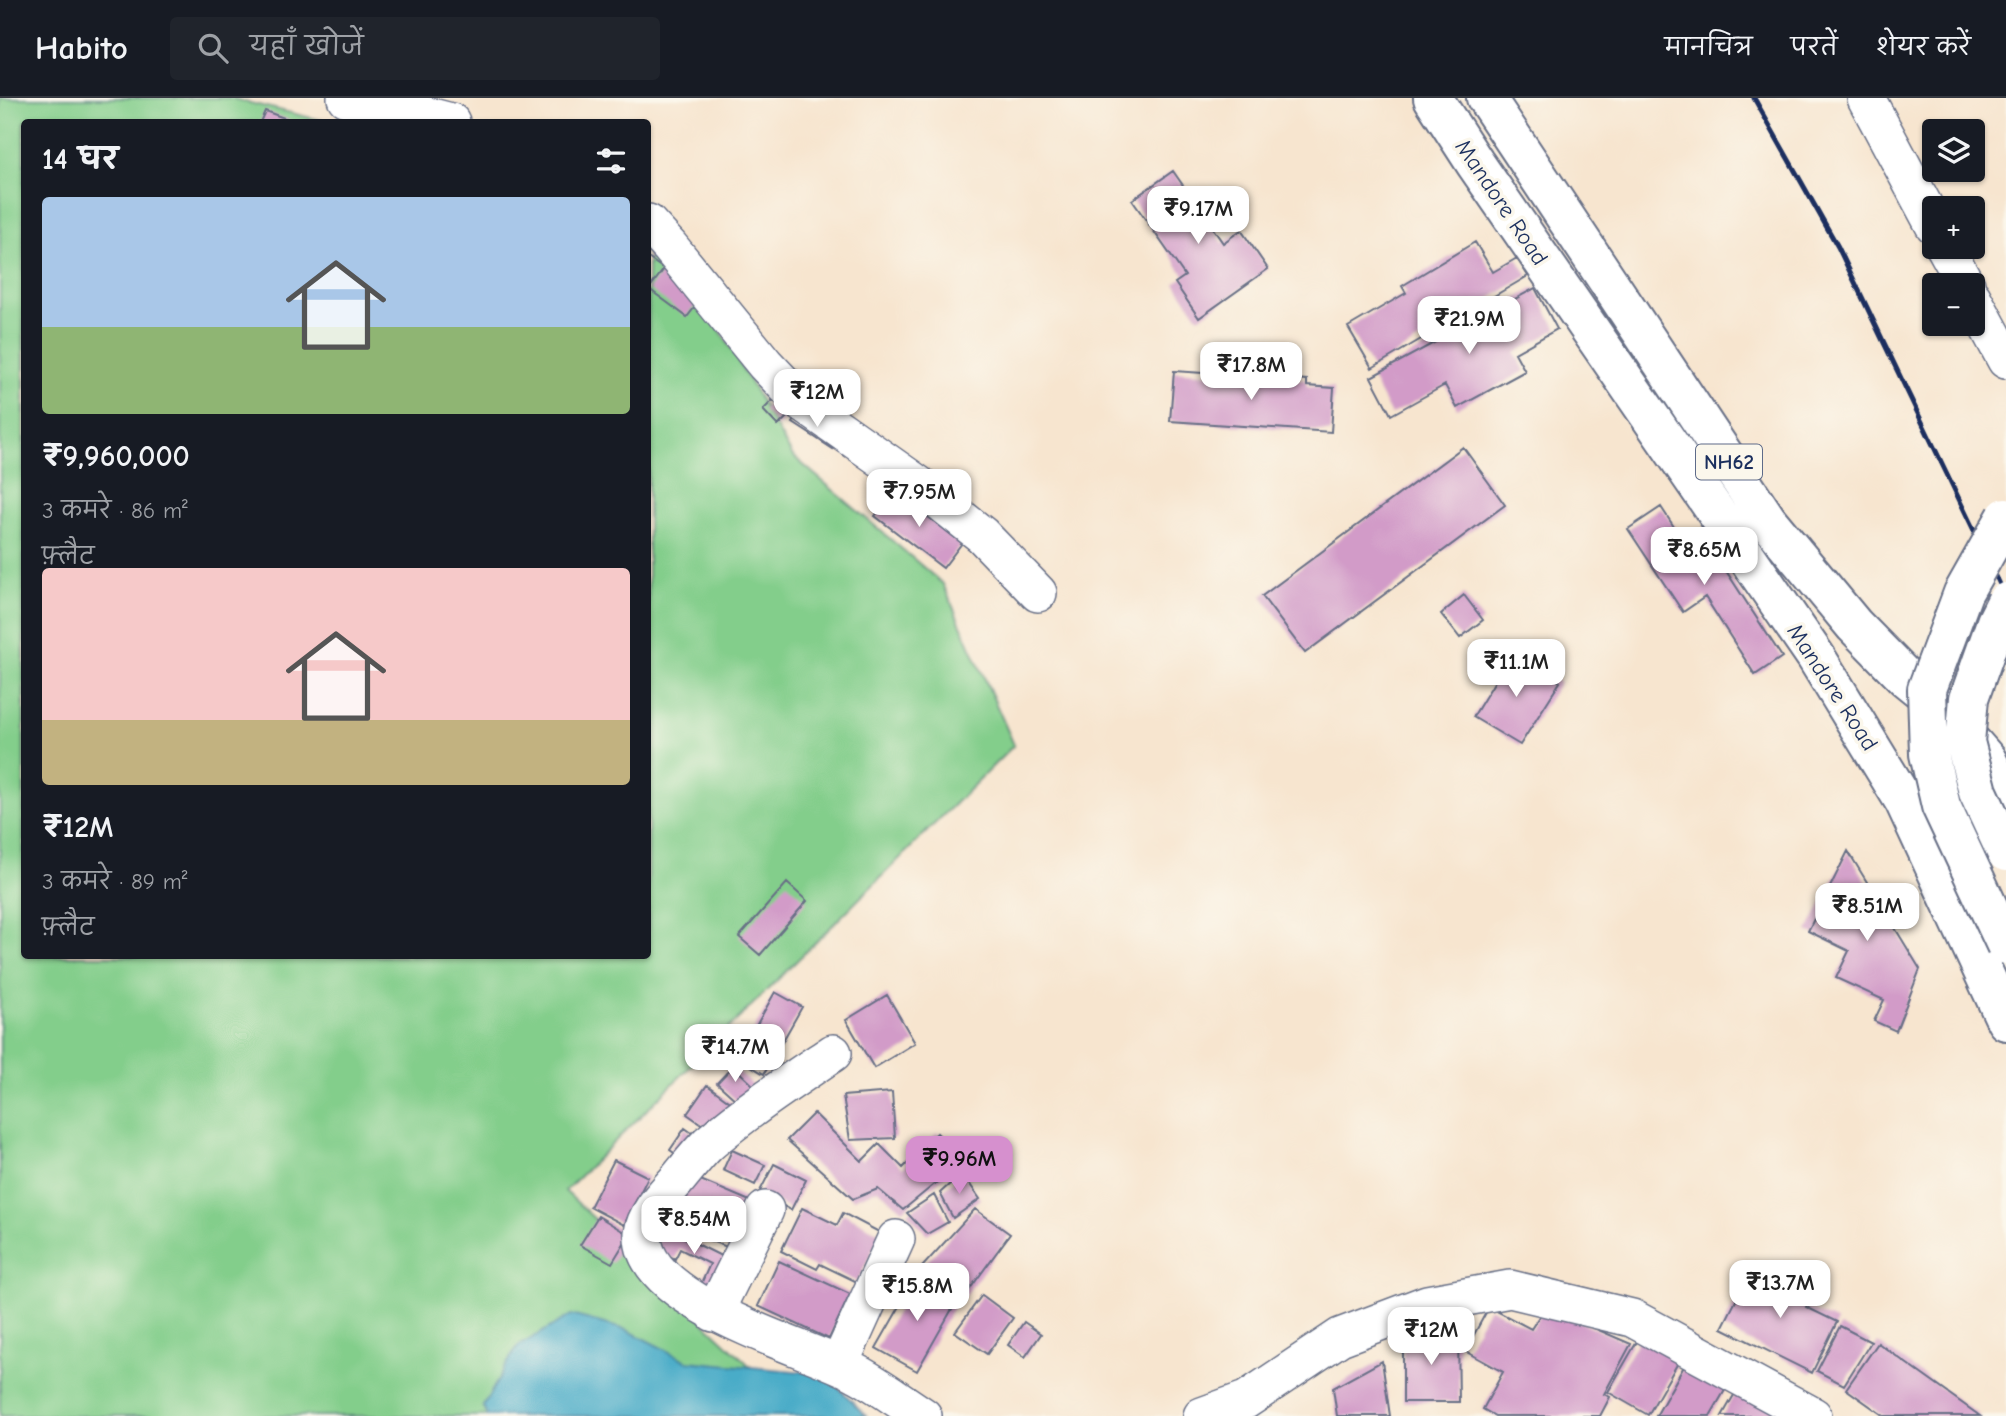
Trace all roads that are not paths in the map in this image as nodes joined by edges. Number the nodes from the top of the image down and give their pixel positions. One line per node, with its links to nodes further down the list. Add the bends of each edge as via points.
1 (346, 98): 5 (street)
2 (1433, 98): 16 (main road, Mandore Road / NH62, via 1865,734 1904,801)
3 (1486, 98): 13 (main road, Mandore Road / NH62, via 1767,520 1854,625 1938,704 1987,760)
4 (1866, 98): 6 (street)
5 (439, 119)
6 (1922, 203)
7 (651, 226): 11 (street, via 801,402 982,535)
8 (1985, 312): 9 (street)
9 (2001, 331)
10 (2006, 517): 15 (main road, bridge, via 1963,593 1927,689 1929,754 1941,806)
11 (1038, 593)
12 (2006, 602): 14 (main road, bridge, via 1969,698 1965,742 1978,792)
13 (2006, 798)
14 (2006, 852)
15 (2006, 945)
16 (2006, 1021)
17 (832, 1053): 20 (street, via 706,1146 657,1202 643,1230 644,1248 662,1275)
18 (765, 1210): 20 (street)
19 (897, 1239): 21 (street)
20 (715, 1313): 21 (street)
21 (839, 1365): 22 (street)
22 (923, 1416)
23 (1202, 1416): 24 (street, via 1245,1400 1340,1337 1427,1304 1510,1289 1632,1318)
24 (1813, 1416)

